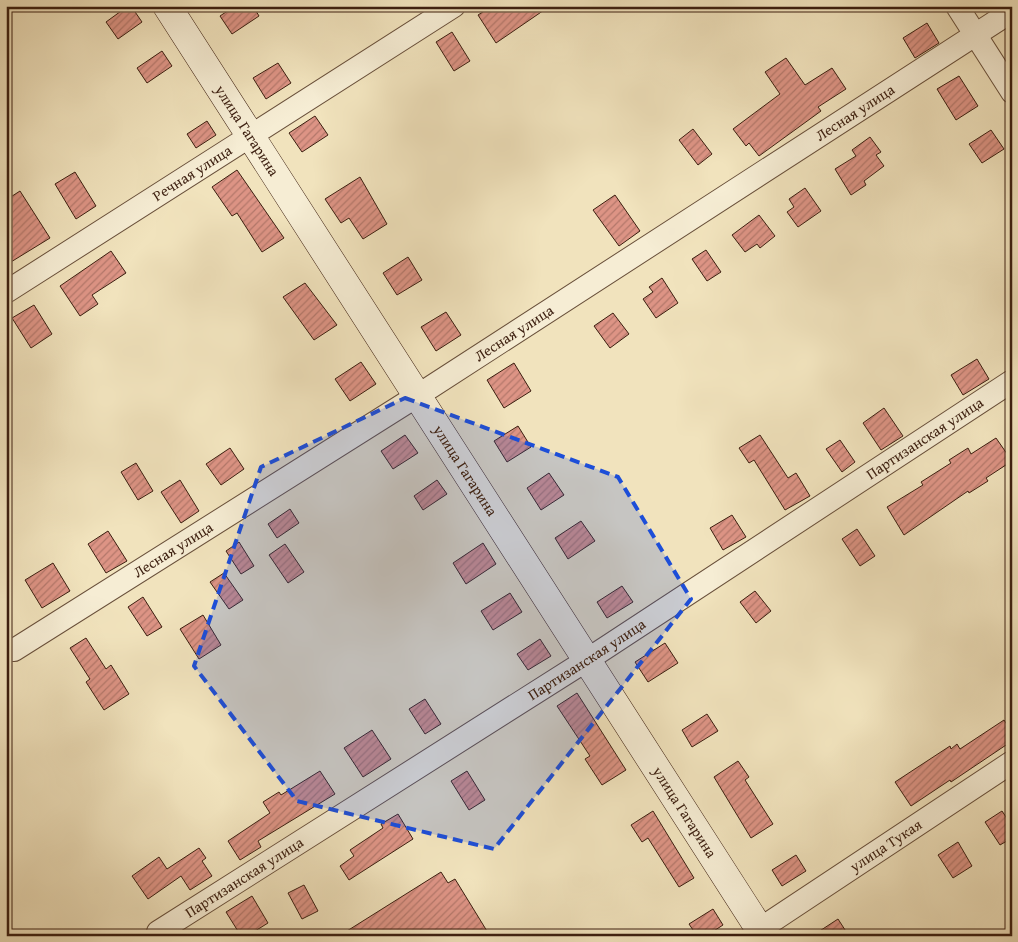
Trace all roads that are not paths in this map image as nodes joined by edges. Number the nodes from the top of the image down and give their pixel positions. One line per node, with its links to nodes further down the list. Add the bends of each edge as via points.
1 (167, 6): 7 (main road, улица Гагарина)
2 (454, 6): 7 (street, Речная улица)
3 (957, 6): 5 (street)
4 (1012, 11): 5 (street, Лесная улица)
5 (975, 34): 6 (street); 10 (street, Лесная улица)
6 (1012, 92)
7 (250, 136): 8 (street, Речная улица); 10 (main road, улица Гагарина)
8 (6, 292)
9 (1012, 381): 12 (street, Партизанская улица)
10 (417, 396): 11 (street, Лесная улица); 12 (main road, улица Гагарина)
11 (14, 650)
12 (587, 660): 14 (street, Партизанская улица); 15 (main road, улица Гагарина)
13 (1012, 762): 15 (street, улица Тукая)
14 (158, 932)
15 (762, 932)

